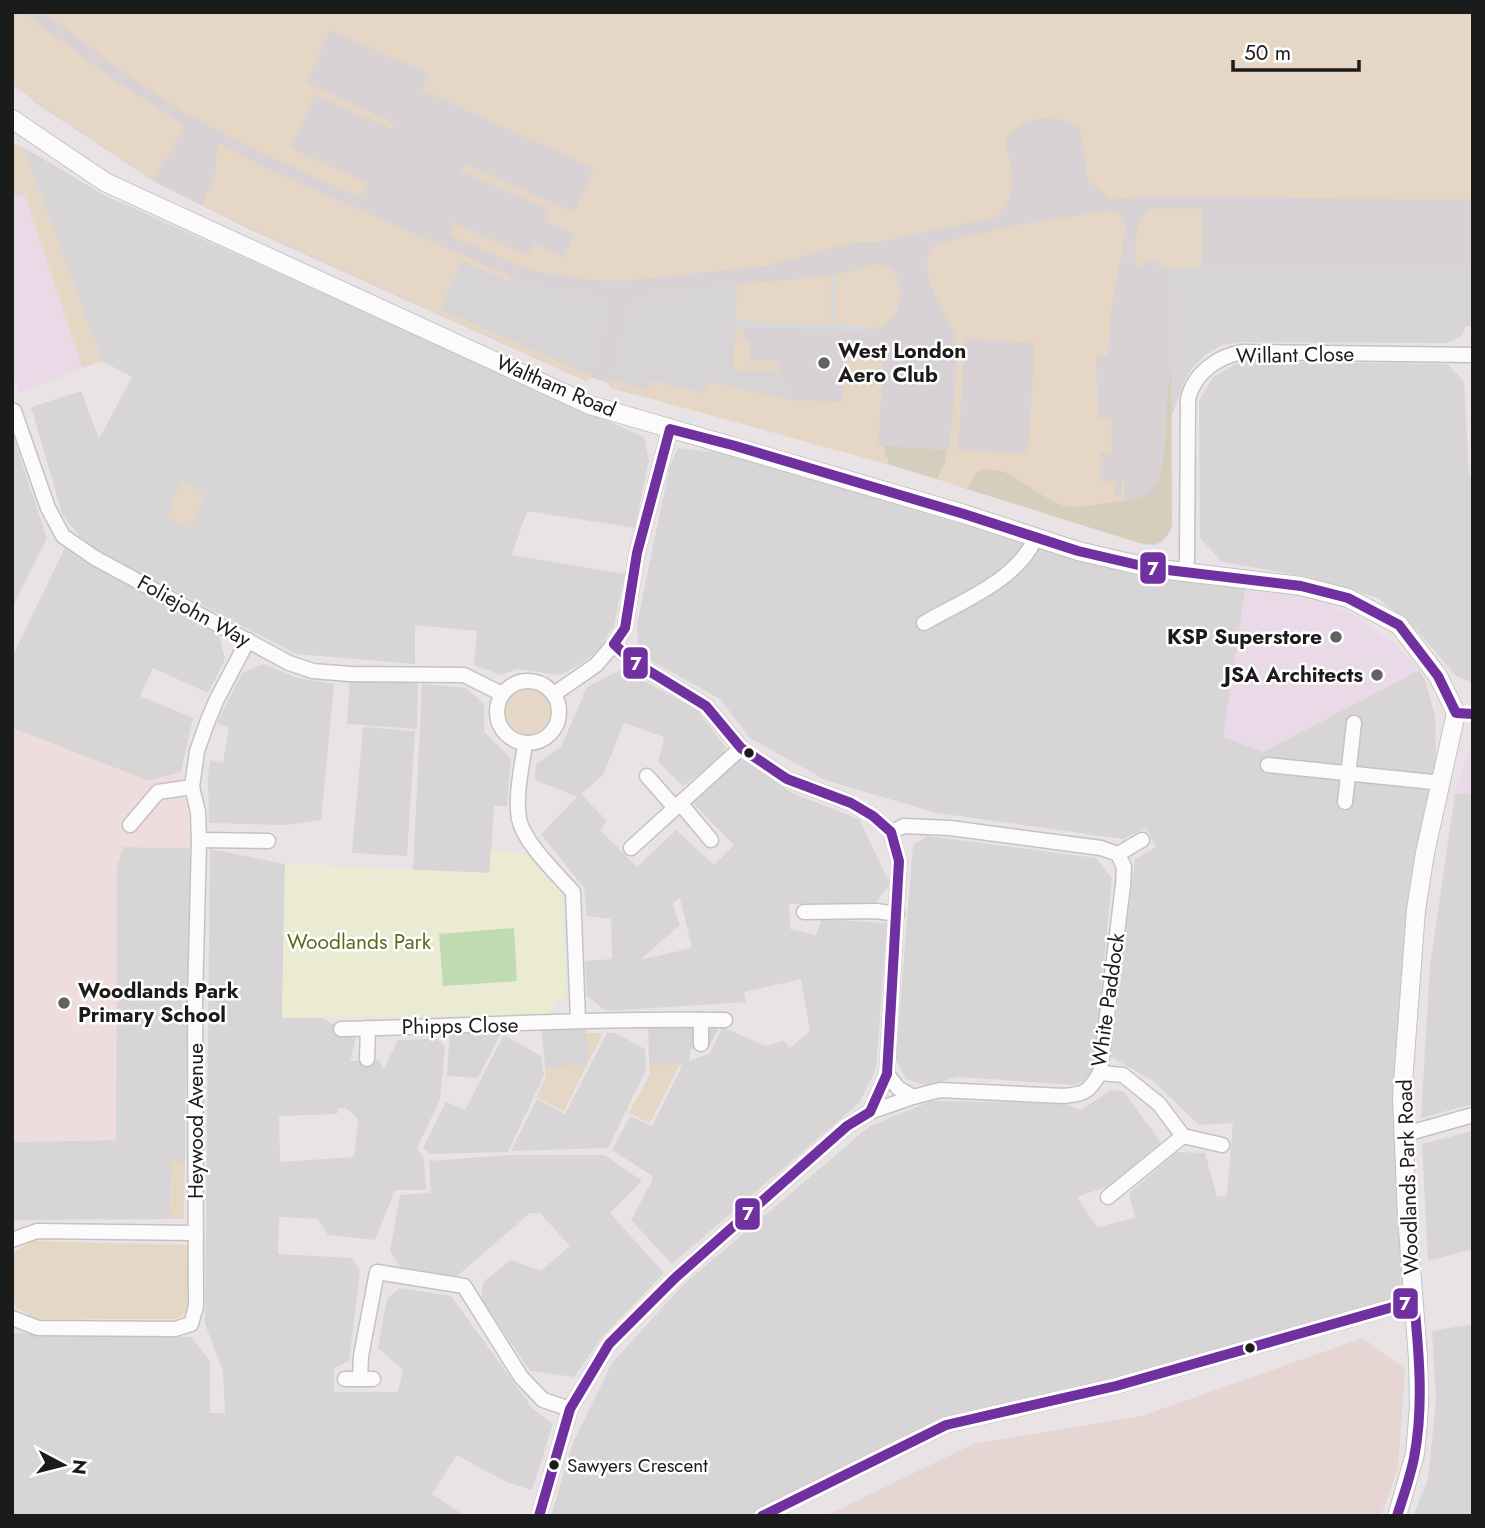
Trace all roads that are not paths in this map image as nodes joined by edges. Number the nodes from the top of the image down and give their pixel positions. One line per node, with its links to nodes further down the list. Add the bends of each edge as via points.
1 (12, 119): 4 (street, Waltham Road, via 106,182 590,405)
2 (1473, 355): 6 (street, Willant Close, via 1243,352 1209,367 1194,383 1188,399)
3 (14, 411): 8 (street, Foliejohn Way, via 48,508 64,536 95,558)
4 (670, 429): 5 (street, Waltham Road); 9 (street, via 638,553 625,628)
5 (1035, 538): 6 (street, Waltham Road); 7 (street, via 1002,578)
6 (1185, 574): 12 (street, Waltham Road, via 1301,586 1348,598 1399,625)
7 (924, 623)
8 (248, 640): 10 (street, Foliejohn Way, via 313,671 464,675); 20 (street, Heywood Avenue, via 211,712 197,751)
9 (614, 644): 11 (street, via 596,665); 15 (street, via 631,660 706,706)
10 (502, 694): 11 (street, via 528,680); 14 (street, via 499,725 505,734)
11 (554, 694): 14 (street, via 560,714 552,732 535,743)
12 (1465, 714): 19 (street, Woodlands Park Road)
13 (1354, 723): 17 (street)
14 (525, 743): 33 (street, via 519,820 536,851 573,892)
15 (741, 748): 22 (street); 24 (street, via 787,779 862,810)
16 (1268, 765): 17 (street)
17 (1349, 773): 19 (street); 21 (street)
18 (647, 776): 22 (street)
19 (1442, 783): 45 (street, Woodlands Park Road, via 1416,910)
20 (192, 787): 23 (street, via 158,792); 25 (street, Heywood Avenue)
21 (1345, 802)
22 (677, 806): 26 (street); 29 (street)
23 (130, 825)
24 (891, 832): 30 (street, via 904,826 950,828); 32 (street, via 899,861)
25 (199, 840): 28 (street); 49 (street, Heywood Avenue)
26 (711, 840)
27 (1142, 840): 30 (street)
28 (268, 841)
29 (631, 849)
30 (1118, 854): 40 (street, White Paddock, via 1124,867 1123,885)
31 (804, 912): 32 (street)
32 (897, 914): 41 (street)
33 (578, 1020): 34 (street, Phipps Close); 36 (street, Phipps Close)
34 (701, 1020): 35 (street, Phipps Close); 38 (street)
35 (725, 1020)
36 (368, 1028): 37 (street, Phipps Close); 39 (street)
37 (341, 1029)
38 (701, 1044)
39 (368, 1059)
40 (1100, 1073): 42 (street, White Paddock, via 1089,1090 1079,1095 940,1090); 46 (street, via 1124,1076 1159,1104)
41 (887, 1074): 42 (street); 43 (street)
42 (913, 1097): 43 (street, White Paddock)
43 (870, 1112): 54 (street, via 847,1126 675,1278 610,1344)
44 (1473, 1115): 45 (street)
45 (1402, 1135): 51 (street, Woodlands Park Road)
46 (1183, 1136): 47 (street); 48 (street)
47 (1222, 1146)
48 (1108, 1197)
49 (196, 1233): 50 (street, via 37,1231); 52 (street, Heywood Avenue, via 196,1306 191,1324 175,1329 38,1328)
50 (12, 1240)
51 (1414, 1301): 56 (street, via 1116,1386 946,1425); 57 (street, Woodlands Park Road, via 1418,1419 1415,1454)
52 (12, 1318)
53 (345, 1379): 54 (street, via 367,1379 361,1356 377,1272 464,1286 521,1377 543,1400)
54 (570, 1409): 55 (street)
55 (539, 1516)
56 (761, 1516)
57 (1397, 1516)

